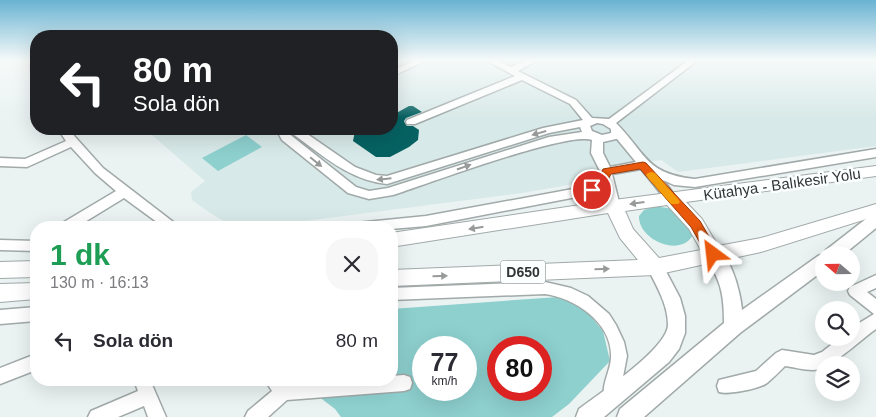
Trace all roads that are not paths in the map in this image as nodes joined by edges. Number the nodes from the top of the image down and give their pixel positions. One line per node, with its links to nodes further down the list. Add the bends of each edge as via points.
1 (515, 79): 4 (street)
2 (530, 79): 6 (street, via 573,102)
3 (670, 79): 5 (street)
4 (411, 122)
5 (613, 127): 6 (street, via 600,120); 6 (street, via 616,135 609,138); 13 (street)
6 (591, 129): 8 (street, one-way to 6, via 352,190 369,195 389,192); 9 (street, one-way to 9, via 547,130 387,180 362,176); 14 (street)
7 (67, 135): 10 (street)
8 (284, 135)
9 (303, 135)
10 (72, 142): 12 (street, via 26,163); 17 (street)
11 (876, 153): 13 (street, via 695,183 674,181)
12 (0, 162)
13 (643, 165): 14 (street); 18 (street)
14 (606, 171): 16 (street, via 600,186); 19 (street)
15 (876, 171): 18 (highway, Kütahya - Balıkesir Yolu)
16 (592, 190): 19 (street); 24 (street)
17 (124, 192): 22 (street); 23 (street)
18 (672, 198): 19 (highway, Kütahya - Balıkesir Yolu, one-way to 19); 29 (highway, via 696,224)
19 (612, 201): 25 (highway, Kütahya - Balıkesir Yolu, one-way to 25); 30 (highway, via 626,233)
20 (876, 210): 29 (highway, D650, via 769,243)
21 (876, 219): 28 (main road)
22 (76, 221)
23 (164, 221)
24 (398, 224)
25 (398, 239)
26 (0, 245): 27 (street)
27 (30, 245)
28 (843, 246)
29 (713, 254): 30 (highway, D650); 43 (main road, via 727,273 733,296)
30 (656, 267): 34 (highway, D650, one-way to 30); 53 (main road, via 674,307 676,333 662,356)
31 (815, 268): 43 (main road)
32 (30, 269): 33 (highway)
33 (0, 270)
34 (398, 278)
35 (876, 281): 39 (street, via 855,291)
36 (30, 291): 37 (highway)
37 (0, 293)
38 (398, 294): 53 (street, via 554,288 576,295 598,312 615,341 619,357)
39 (876, 308)
40 (30, 314): 41 (street)
41 (0, 317)
42 (876, 320): 44 (street)
43 (733, 327): 54 (main road)
44 (860, 331)
45 (841, 346): 51 (street, via 814,363 782,358 760,378)
46 (30, 364): 47 (street)
47 (0, 376)
48 (398, 383): 49 (street)
49 (404, 383)
50 (279, 386): 57 (street)
51 (725, 386)
52 (145, 388): 55 (street); 56 (street)
53 (612, 398): 58 (main road)
54 (630, 416)
55 (97, 417)
56 (157, 417)
57 (254, 417)
58 (587, 417)

